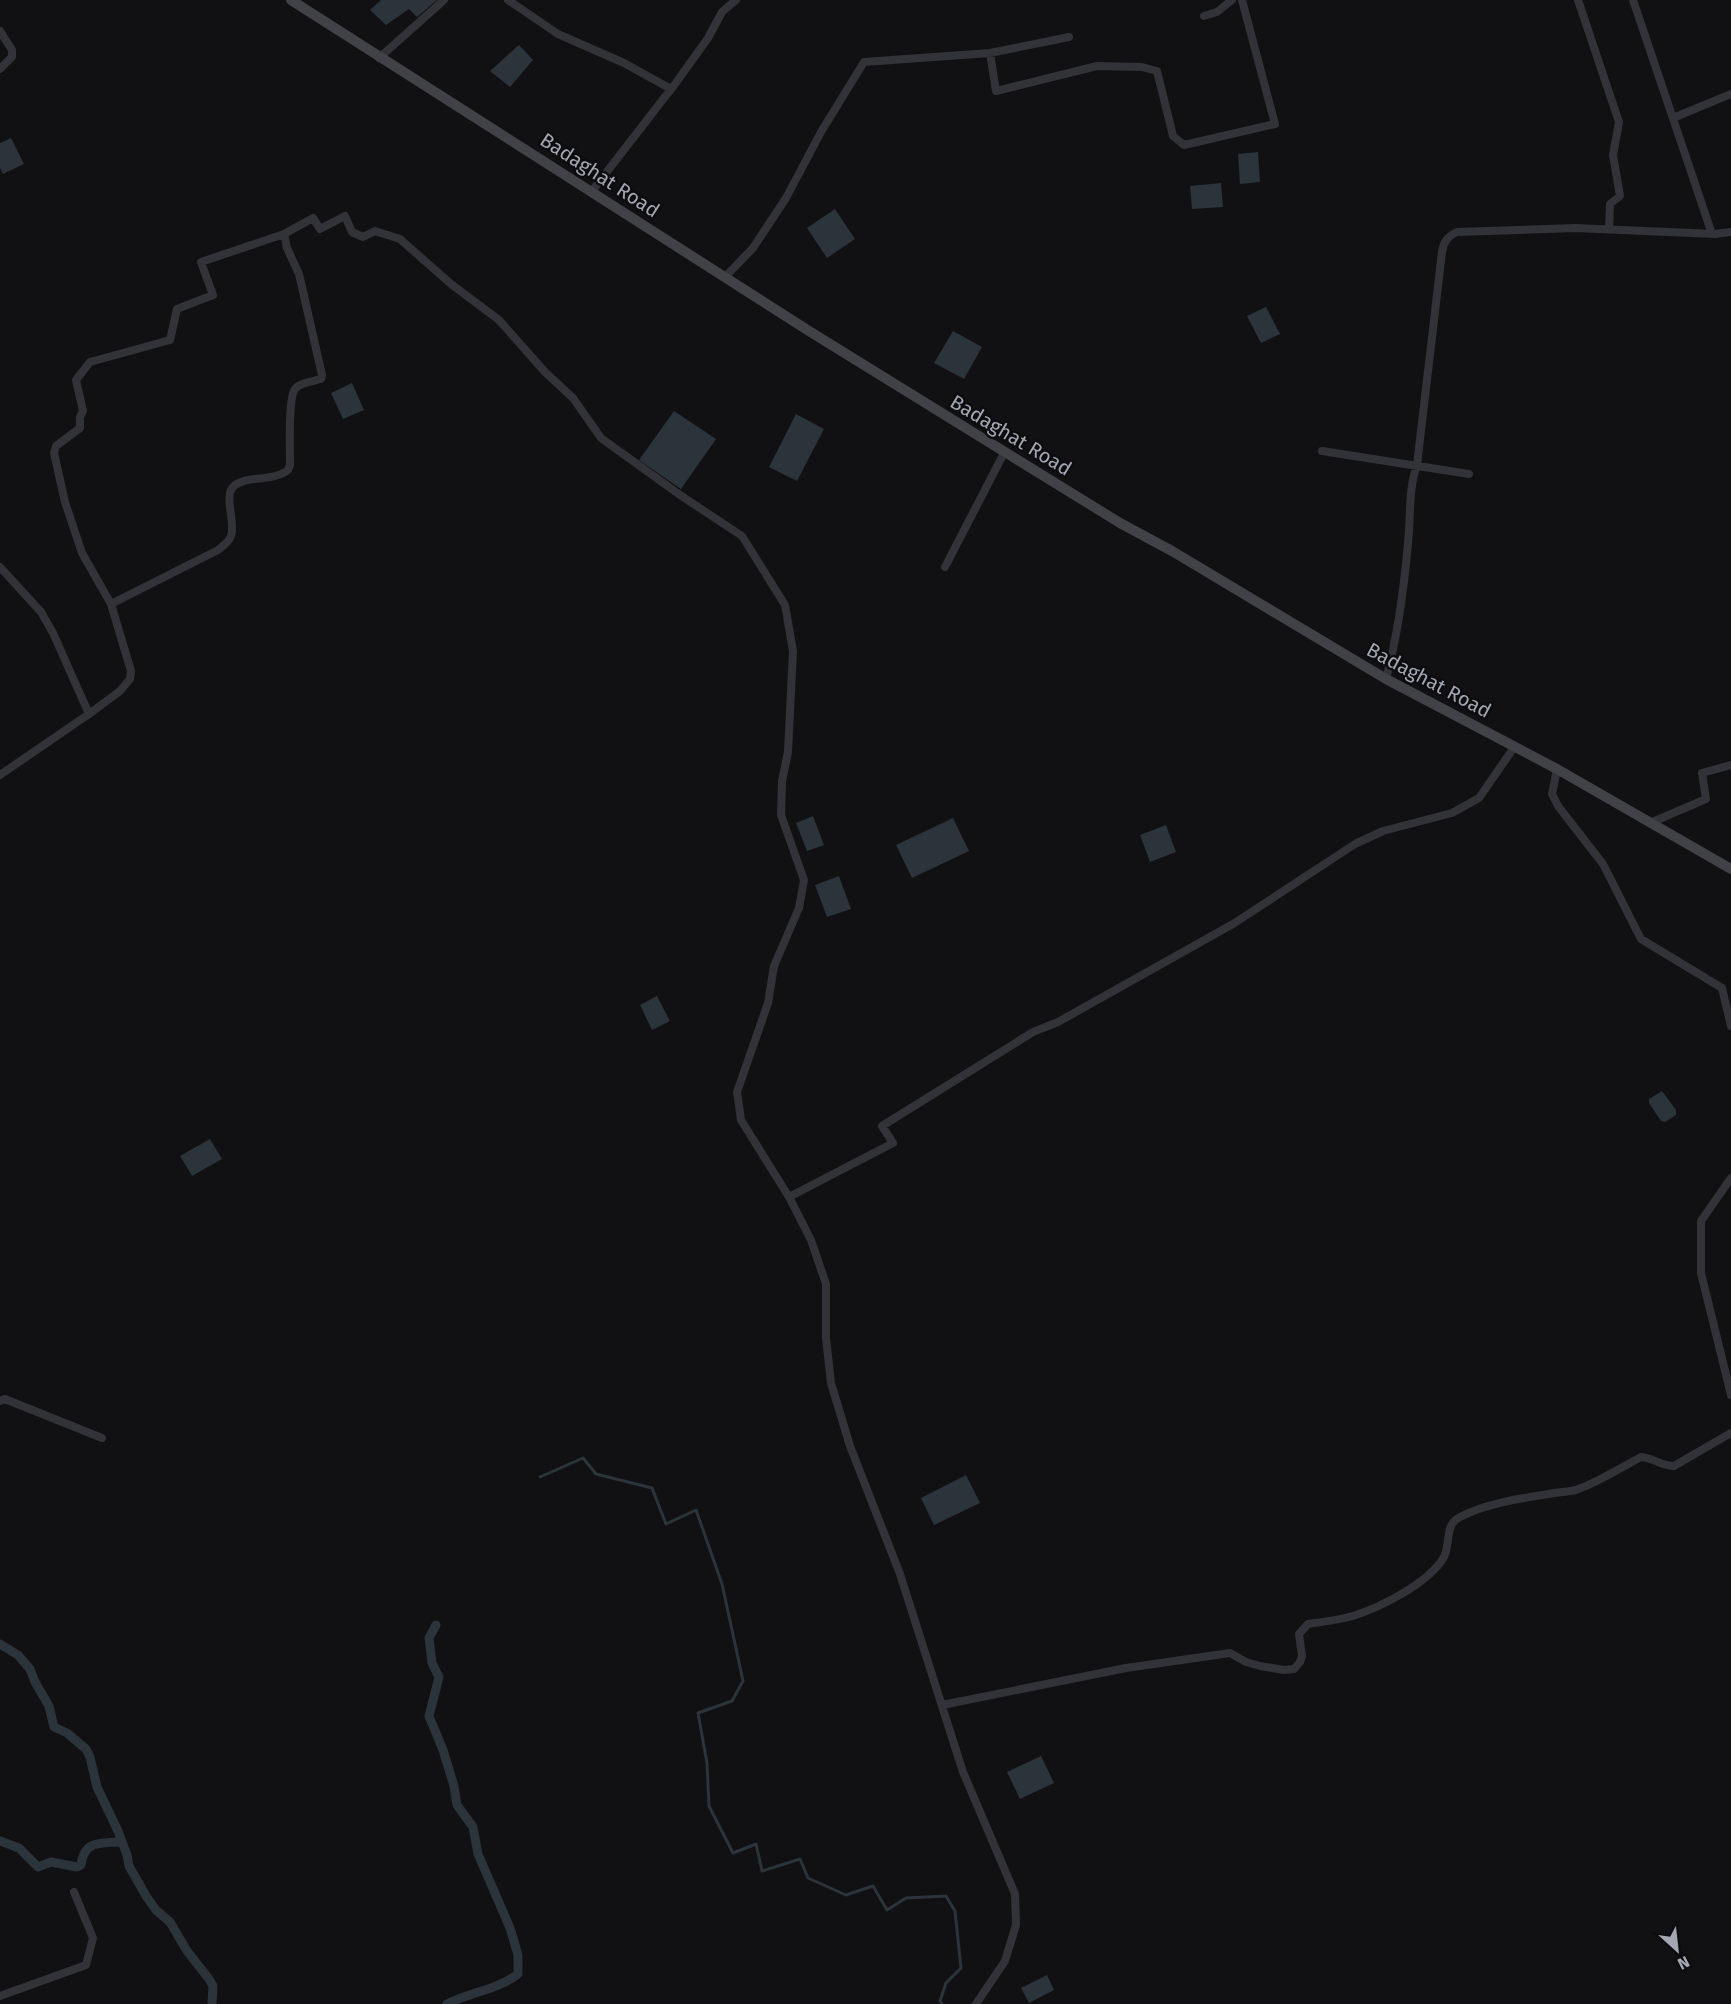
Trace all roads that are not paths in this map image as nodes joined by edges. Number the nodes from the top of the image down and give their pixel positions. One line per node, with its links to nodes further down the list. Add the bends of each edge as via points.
1 (291, 0): 13 (main road, Badaghat Road)
2 (444, 0): 13 (street)
3 (508, 0): 15 (street, via 558,34 624,63)
4 (736, 0): 15 (street, via 722,12)
5 (1232, 0): 9 (street)
6 (1242, 0): 12 (street, via 1275,124 1184,145 1173,136 1158,71 1097,66 996,91)
7 (1578, 0): 19 (street, via 1619,122 1613,155 1620,196 1610,204)
8 (1633, 0): 17 (street)
9 (1204, 16)
10 (0, 31): 14 (street, via 12,50 12,57)
11 (1069, 37): 12 (street)
12 (990, 53): 23 (street, via 864,62 786,198 753,248)
13 (379, 58): 18 (main road, Badaghat Road)
14 (0, 69)
15 (670, 91): 18 (street)
16 (1731, 94): 17 (street)
17 (1673, 118): 22 (street)
18 (592, 191): 23 (main road, Badaghat Road)
19 (1609, 230): 22 (street); 26 (street, via 1457,232 1448,236 1442,252)
20 (1731, 232): 22 (street)
21 (284, 234): 30 (street, via 299,274 322,375 321,379 293,390 288,470 232,487 232,535 218,550); 30 (street, via 201,262 213,295 177,309 170,340 90,363 76,380 83,411 80,428 56,446 54,453 82,553); 41 (street, via 313,218 320,229 345,216 352,232 363,237 375,231 400,239 499,321 573,398 601,438 742,536 785,605 793,660 781,815 804,880 799,908 774,966 768,1003 737,1092 741,1120)
22 (1712, 234)
23 (725, 277): 25 (main road, Badaghat Road)
24 (1322, 451): 26 (street)
25 (1004, 453): 29 (street); 31 (main road, Badaghat Road)
26 (1417, 465): 27 (street); 31 (street, via 1412,481 1402,605)
27 (1469, 474)
28 (0, 567): 32 (street, via 41,612)
29 (945, 567)
30 (111, 604): 32 (street, via 130,679)
31 (1386, 679): 33 (main road, Badaghat Road)
32 (89, 714): 36 (street)
33 (1515, 746): 35 (main road, Badaghat Road); 41 (street, via 1479,798 1452,813 1383,831 1355,844 1233,924 1058,1022 1033,1032 901,1114 882,1126 893,1143)
34 (1731, 765): 37 (street, via 1702,773 1706,799)
35 (1557, 769): 37 (main road, Badaghat Road); 39 (street, via 1552,794 1603,864 1641,939 1722,988)
36 (0, 776)
37 (1650, 822): 38 (main road, Badaghat Road)
38 (1731, 869)
39 (1731, 1026)
40 (1731, 1178): 42 (street, via 1701,1221 1701,1273)
41 (789, 1197): 46 (street, via 812,1240 826,1284 826,1338 834,1394 900,1574)
42 (1731, 1395)
43 (0, 1401): 45 (street, via 5,1399)
44 (1731, 1433): 46 (street, via 1674,1466 1641,1457 1575,1490 1499,1504 1458,1517 1449,1530 1444,1556 1433,1572 1398,1596 1354,1615 1308,1624 1302,1629 1302,1656 1294,1669 1260,1666 1230,1653 1126,1668)
45 (102, 1438)
46 (942, 1705): 49 (street, via 963,1772 1015,1894 1016,1925 1005,1961)
47 (74, 1892): 48 (street, via 93,1938 86,1965)
48 (0, 1996)
49 (976, 2004)

